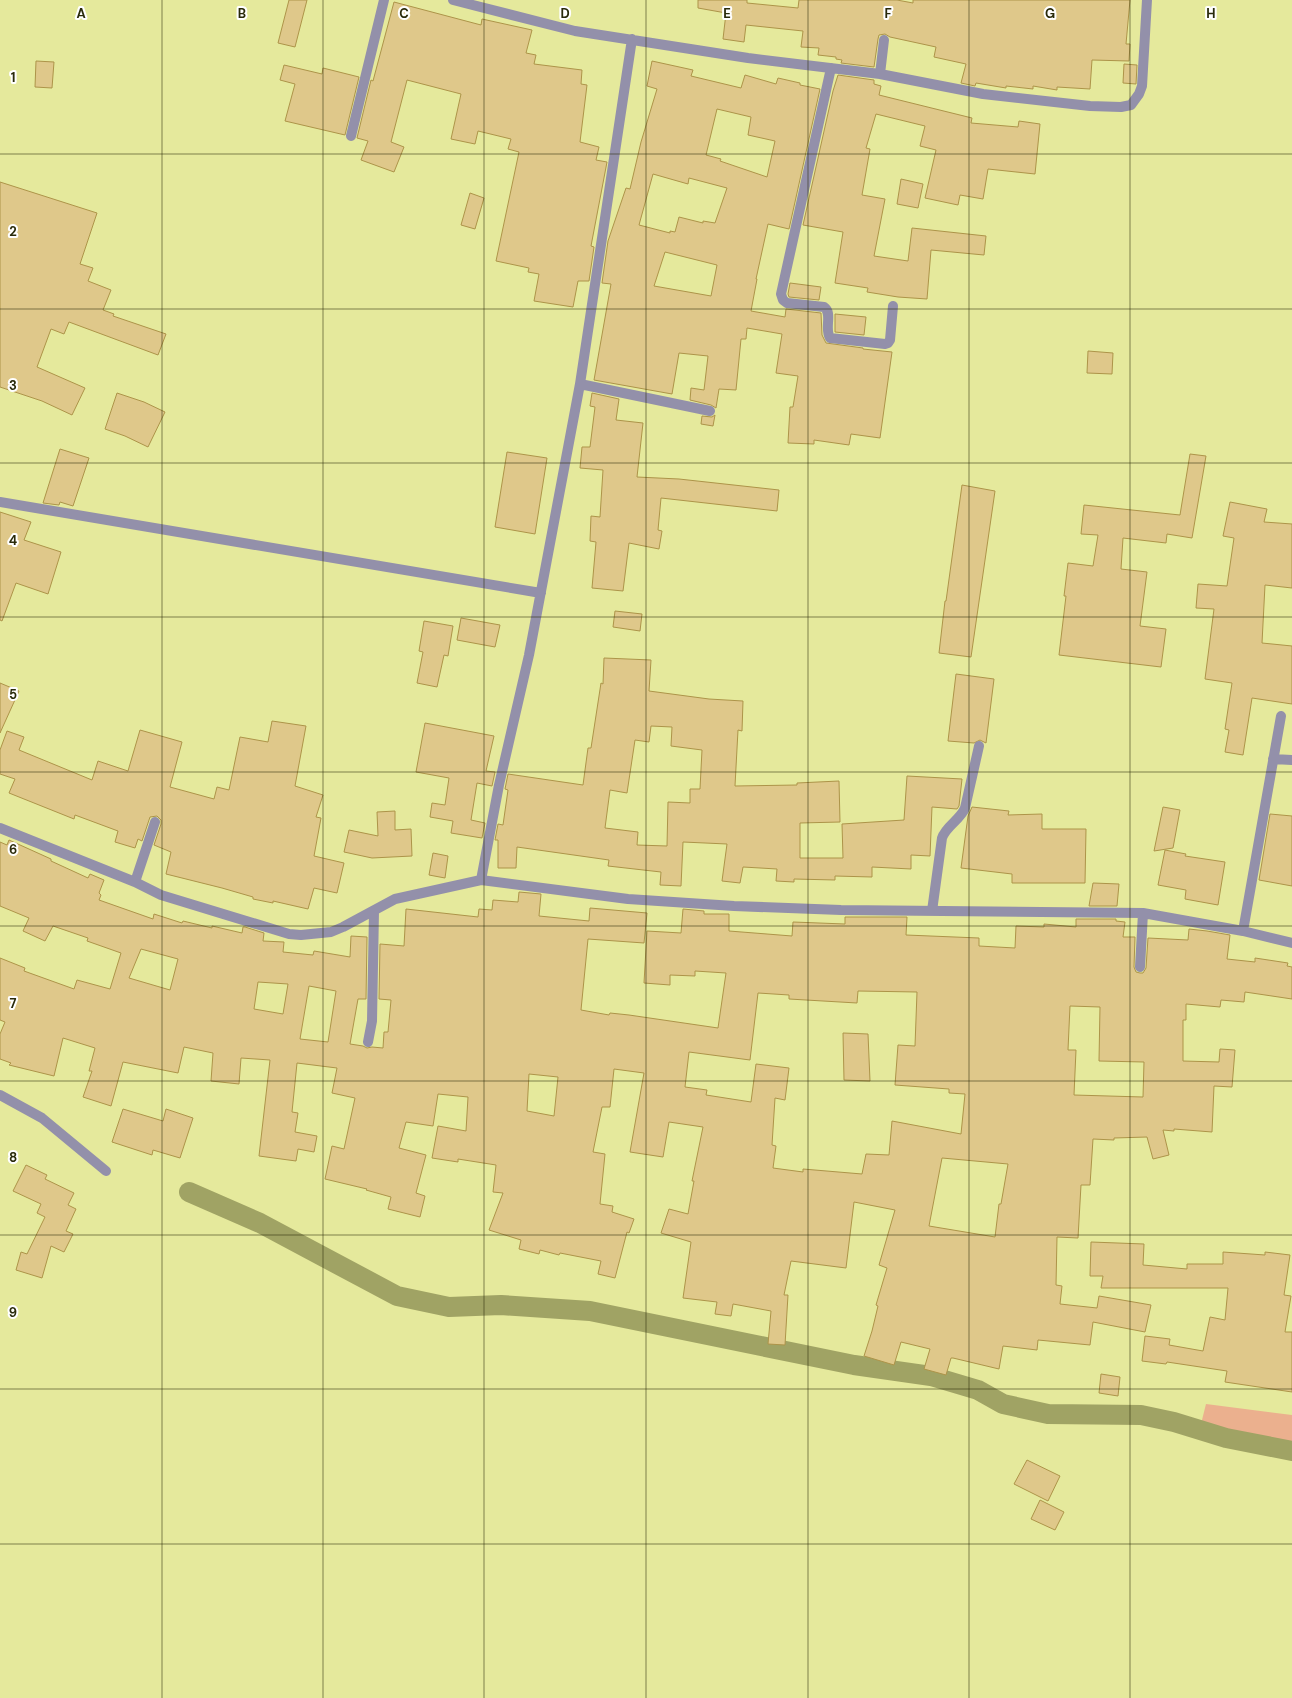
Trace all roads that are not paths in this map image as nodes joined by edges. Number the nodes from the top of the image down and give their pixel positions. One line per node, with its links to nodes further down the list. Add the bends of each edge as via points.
1 (384, 0): 8 (street)
2 (453, 0): 4 (street, via 575,31)
3 (1147, 0): 7 (street, via 1142,86 1140,94 1126,107 1090,106 983,94)
4 (632, 39): 6 (street, via 748,58); 10 (street)
5 (884, 40): 7 (street)
6 (831, 68): 7 (street); 9 (street, via 781,294 787,303 827,309 827,332 830,338 885,344 890,340)
7 (880, 74)
8 (350, 136)
9 (893, 306)
10 (580, 384): 11 (street); 13 (street)
11 (710, 411)
12 (0, 502): 13 (street)
13 (541, 593): 20 (street)
14 (1281, 716): 16 (street)
15 (979, 746): 23 (street, via 965,808 942,838)
16 (1272, 759): 17 (street); 25 (street)
17 (1292, 760)
18 (155, 822): 21 (street)
19 (0, 828): 21 (street)
20 (481, 880): 22 (street, via 395,899); 23 (street, via 628,899 726,906)
21 (135, 882): 22 (street, via 161,894 289,934 331,932)
22 (374, 911): 28 (street, via 372,1021)
23 (932, 911): 24 (street)
24 (1142, 913): 25 (street); 27 (street)
25 (1243, 931): 26 (street)
26 (1292, 943)
27 (1140, 966)
28 (368, 1042)
29 (0, 1095): 30 (street, via 42,1118)
30 (106, 1172)

